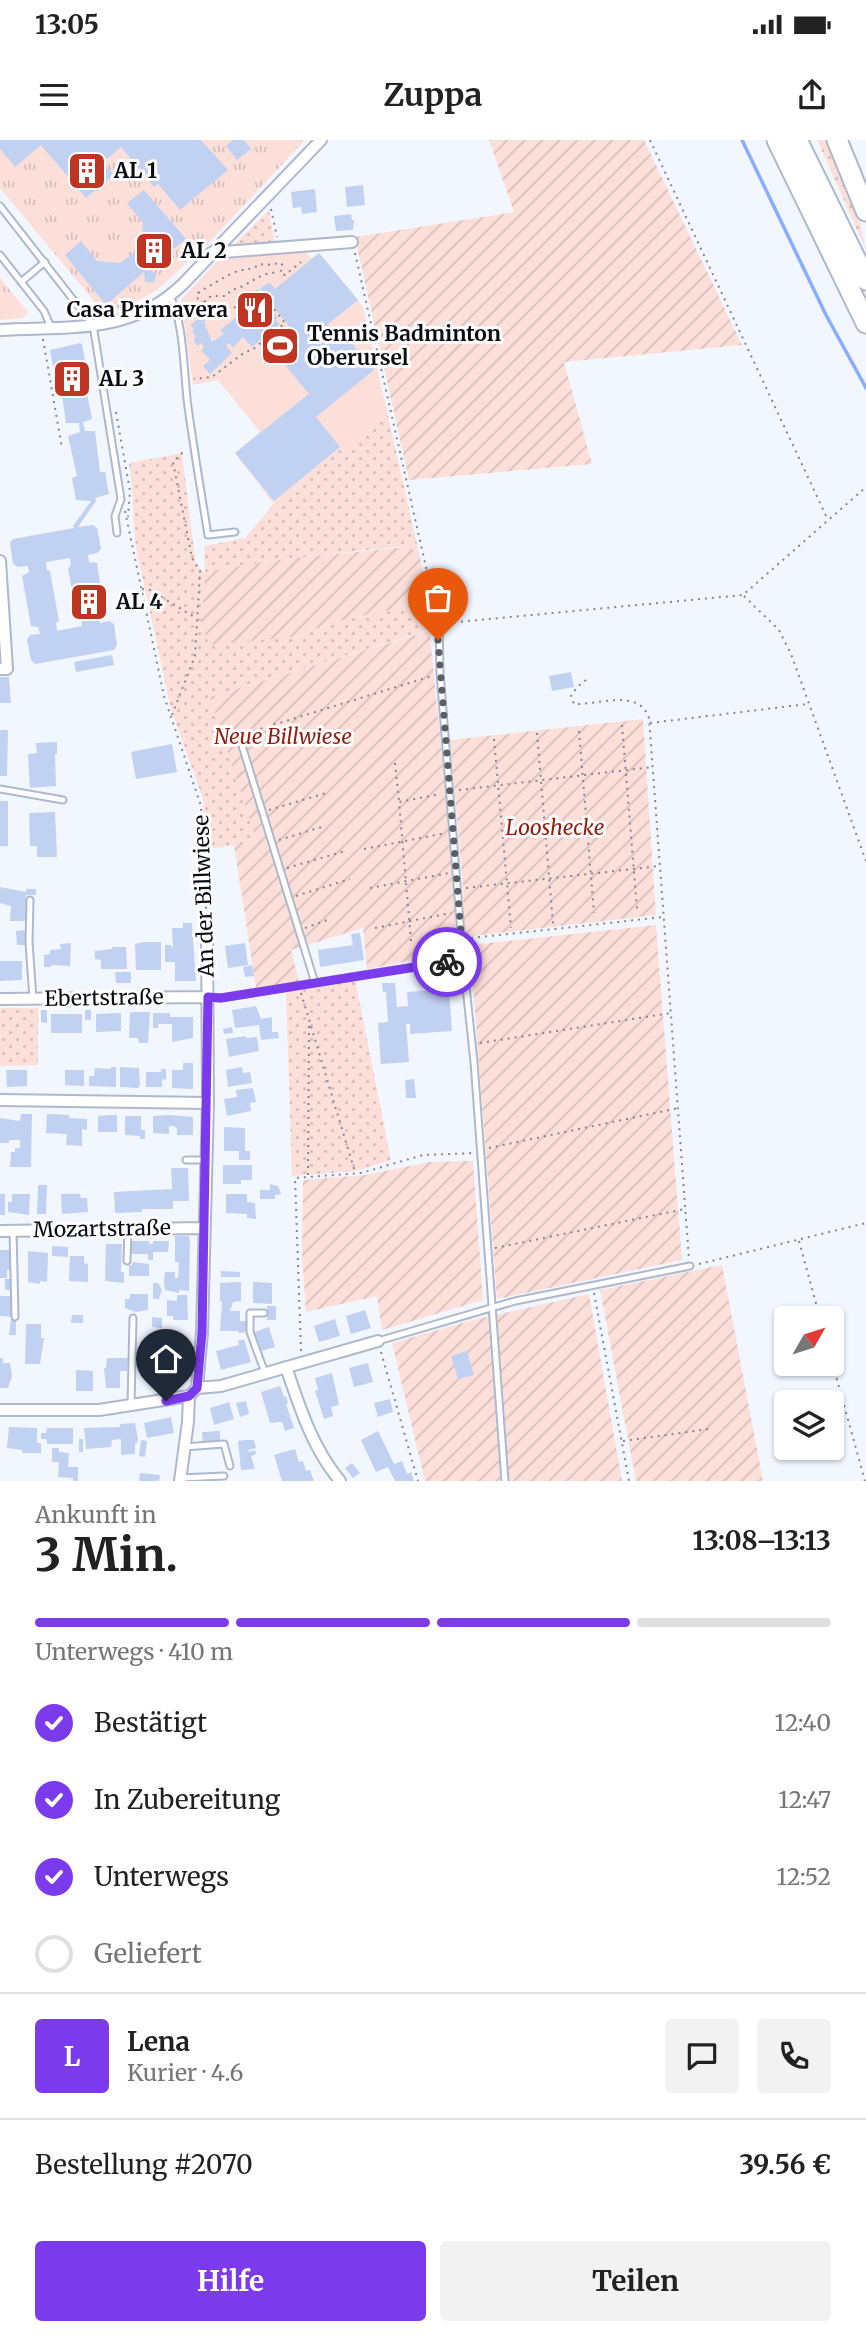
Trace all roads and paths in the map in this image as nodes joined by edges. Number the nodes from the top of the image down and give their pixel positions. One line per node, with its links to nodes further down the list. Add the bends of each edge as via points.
1 (321, 140): 8 (street)
2 (650, 140): 35 (path)
3 (768, 140): 7 (highway)
4 (777, 140): 7 (highway)
5 (797, 140): 18 (highway)
6 (837, 140): 10 (highway)
7 (794, 174): 24 (highway)
8 (268, 194): 12 (path); 13 (street)
9 (0, 206): 15 (lane)
10 (866, 211)
11 (352, 242): 12 (street); 43 (path)
12 (279, 249): 13 (street)
13 (211, 253): 20 (street)
14 (0, 256): 19 (lane)
15 (45, 262): 19 (lane); 25 (lane)
16 (301, 262): 17 (path, via 285,275)
17 (280, 272): 21 (path, via 262,275 226,296 211,296); 21 (path, via 281,263 238,271 197,293)
18 (866, 280)
19 (21, 282): 26 (lane, via 44,311)
20 (170, 296): 23 (lane); 25 (street, via 133,317)
21 (203, 303): 22 (path)
22 (204, 311): 23 (path); 28 (path, via 238,307 259,290 285,323)
23 (177, 314): 30 (lane)
24 (866, 323)
25 (93, 325): 26 (street); 34 (lane)
26 (46, 327): 27 (street); 32 (path)
27 (0, 330)
28 (274, 332): 29 (path, via 283,343); 30 (path, via 212,377)
29 (295, 334)
30 (185, 380): 31 (lane)
31 (194, 446): 36 (lane, via 208,535); 42 (path, via 173,462 192,558 200,570)
32 (62, 448)
33 (866, 487): 35 (path)
34 (121, 499): 37 (lane, via 115,516); 40 (path, An der Billwiese)
35 (828, 521): 41 (path)
36 (235, 532)
37 (117, 533)
38 (0, 561): 39 (street)
39 (1, 575): 44 (street, via 7,669)
40 (141, 589): 42 (path); 48 (path, An der Billwiese)
41 (743, 596): 43 (path); 47 (path, via 779,630)
42 (197, 619): 48 (path, via 195,656)
43 (439, 624): 45 (lane)
44 (0, 669)
45 (440, 673): 54 (path, via 248,731); 62 (lane)
46 (586, 680): 49 (path, via 571,696 574,704 638,702)
47 (808, 704): 49 (path); 73 (path)
48 (171, 716): 93 (path, An der Billwiese, via 201,806)
49 (649, 723): 56 (path)
50 (622, 725): 57 (path)
51 (579, 730): 58 (path)
52 (537, 733): 59 (path)
53 (494, 739): 60 (path)
54 (240, 740): 66 (lane)
55 (395, 763): 65 (path)
56 (653, 767): 57 (path); 74 (path)
57 (626, 771): 58 (path); 75 (path)
58 (583, 776): 59 (path); 78 (path)
59 (541, 780): 60 (path); 79 (path)
60 (499, 785): 62 (path); 82 (path)
61 (0, 789): 64 (lane)
62 (450, 792): 65 (path); 84 (lane)
63 (326, 793): 66 (path)
64 (62, 800)
65 (399, 802): 69 (path)
66 (262, 812): 70 (lane)
67 (325, 826): 70 (path)
68 (447, 833): 69 (path)
69 (402, 842): 71 (path); 81 (path)
70 (271, 843): 76 (lane)
71 (364, 849)
72 (345, 850): 76 (path)
73 (866, 861)
74 (660, 866): 75 (path); 90 (path)
75 (633, 869): 78 (path); 87 (path)
76 (279, 870): 85 (lane)
77 (450, 873): 81 (path)
78 (591, 874): 79 (path); 89 (path)
79 (549, 878): 82 (path); 94 (path)
80 (350, 879): 85 (path)
81 (406, 882): 83 (path); 92 (path)
82 (508, 883): 84 (path); 96 (path)
83 (370, 888)
84 (457, 889): 88 (lane)
85 (288, 898): 97 (lane)
86 (30, 900): 105 (lane)
87 (637, 909)
88 (459, 912): 92 (path); 98 (lane)
89 (594, 914)
90 (665, 917): 98 (path); 106 (path)
91 (331, 919): 97 (path)
92 (409, 921): 95 (path); 99 (path)
93 (207, 923): 103 (street, An der Billwiese)
94 (553, 924)
95 (375, 928)
96 (511, 928)
97 (298, 930): 101 (lane)
98 (461, 939): 100 (lane)
99 (411, 942)
100 (463, 959): 101 (lane); 108 (lane)
101 (315, 983): 102 (lane)
102 (299, 985): 103 (lane); 107 (path)
103 (208, 997): 105 (street, Ebertstraße); 110 (street, An der Billwiese)
104 (0, 999): 105 (street, Ebertstraße)
105 (33, 999)
106 (671, 1013): 108 (path); 111 (path)
107 (310, 1022): 115 (path); 116 (path)
108 (472, 1044): 112 (lane)
109 (0, 1100): 110 (street)
110 (208, 1103): 114 (street, An der Billwiese)
111 (680, 1108): 112 (path); 117 (path)
112 (480, 1150): 115 (path, via 423,1155); 124 (lane)
113 (186, 1160): 114 (lane)
114 (206, 1160): 119 (street, An der Billwiese)
115 (355, 1173): 116 (path)
116 (307, 1177): 134 (path, via 295,1178)
117 (686, 1208): 124 (path); 126 (path)
118 (866, 1223): 123 (path)
119 (204, 1227): 120 (street, Mozartstraße); 138 (street, An der Billwiese, via 202,1333)
120 (128, 1229): 121 (street, Mozartstraße); 125 (lane)
121 (13, 1230): 122 (street, Mozartstraße); 131 (lane)
122 (0, 1231)
123 (799, 1240): 126 (path); 128 (path)
124 (487, 1250): 129 (lane)
125 (127, 1261)
126 (690, 1266): 127 (lane)
127 (593, 1285): 129 (lane); 142 (path)
128 (817, 1306)
129 (491, 1307): 133 (lane); 149 (lane)
130 (264, 1313): 136 (lane, via 250,1313 250,1332)
131 (15, 1317)
132 (133, 1318): 139 (lane)
133 (377, 1341): 134 (street); 148 (path)
134 (301, 1363): 135 (street)
135 (286, 1367): 136 (street); 147 (street, via 309,1432)
136 (265, 1373): 138 (street)
137 (836, 1376): 151 (path)
138 (193, 1392): 139 (street); 143 (street, An der Billwiese)
139 (131, 1406): 140 (street)
140 (0, 1410)
141 (709, 1429): 142 (path)
142 (622, 1441): 150 (path)
143 (184, 1447): 144 (lane, via 224,1444); 146 (street, An der Billwiese)
144 (230, 1466)
145 (224, 1475): 146 (lane)
146 (180, 1480)
147 (340, 1481)
148 (418, 1481)
149 (505, 1481)
150 (629, 1481)
151 (865, 1481)

